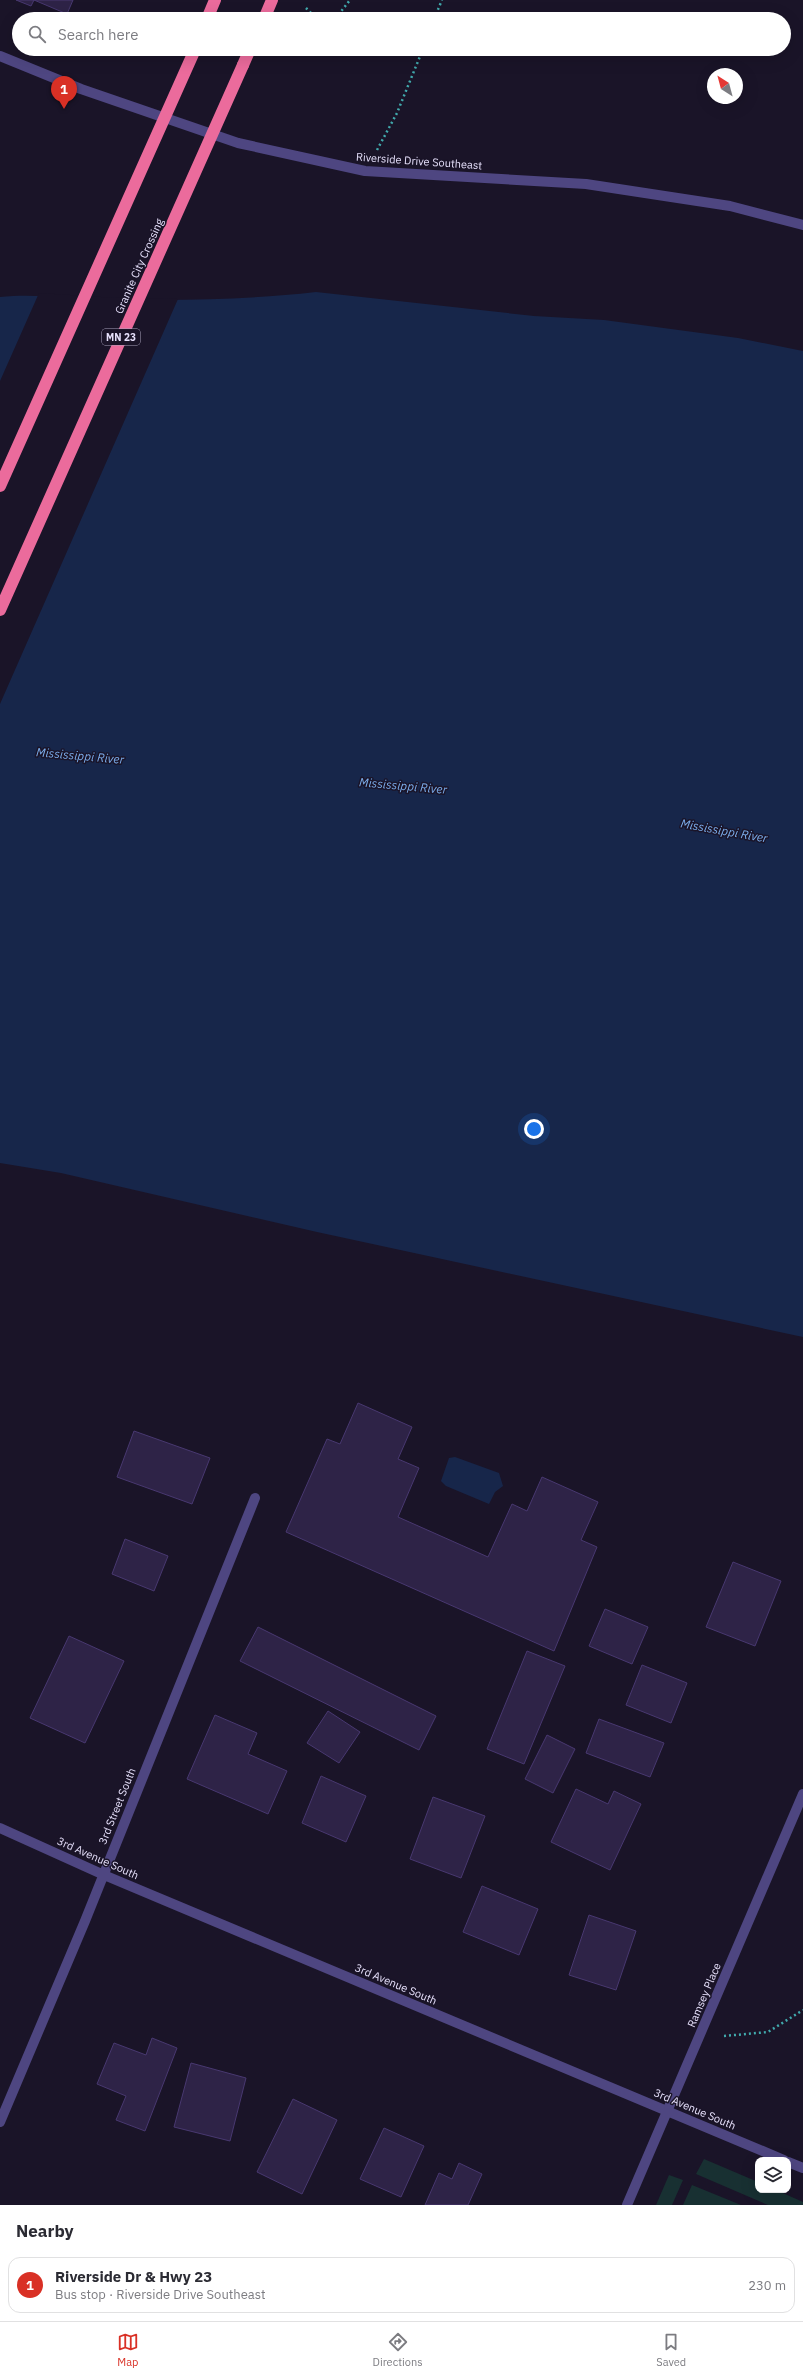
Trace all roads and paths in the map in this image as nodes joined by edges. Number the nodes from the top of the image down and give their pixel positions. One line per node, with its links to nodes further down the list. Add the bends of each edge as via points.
1 (215, 0): 6 (highway)
2 (272, 0): 7 (highway)
3 (350, 0): 9 (path)
4 (442, 0): 10 (path)
5 (306, 8): 8 (path)
6 (210, 12)
7 (267, 12)
8 (310, 12)
9 (341, 12)
10 (437, 12)
11 (0, 56): 15 (street, Riverside Drive Southeast, via 81,89 238,143)
12 (192, 56): 17 (highway, bridge)
13 (247, 56): 18 (highway, Granite City Crossing / MN 23, bridge)
14 (419, 56): 15 (path, via 397,113)
15 (365, 171): 16 (street, Riverside Drive Southeast, via 586,184 730,206)
16 (803, 225)
17 (0, 486)
18 (0, 610)
19 (254, 1498): 22 (street, 3rd Street South)
20 (803, 1794): 24 (street, Ramsey Place)
21 (0, 1828): 22 (street, 3rd Avenue South)
22 (104, 1875): 25 (street, 3rd Avenue South); 26 (street, 3rd Street South)
23 (803, 2010): 24 (path, via 768,2032 726,2037)
24 (704, 2026): 25 (street, Ramsey Place)
25 (668, 2110): 27 (street, 3rd Avenue South); 30 (street, Ramsey Place)
26 (0, 2122)
27 (777, 2157)
28 (791, 2163): 29 (street)
29 (803, 2168)
30 (627, 2205)

